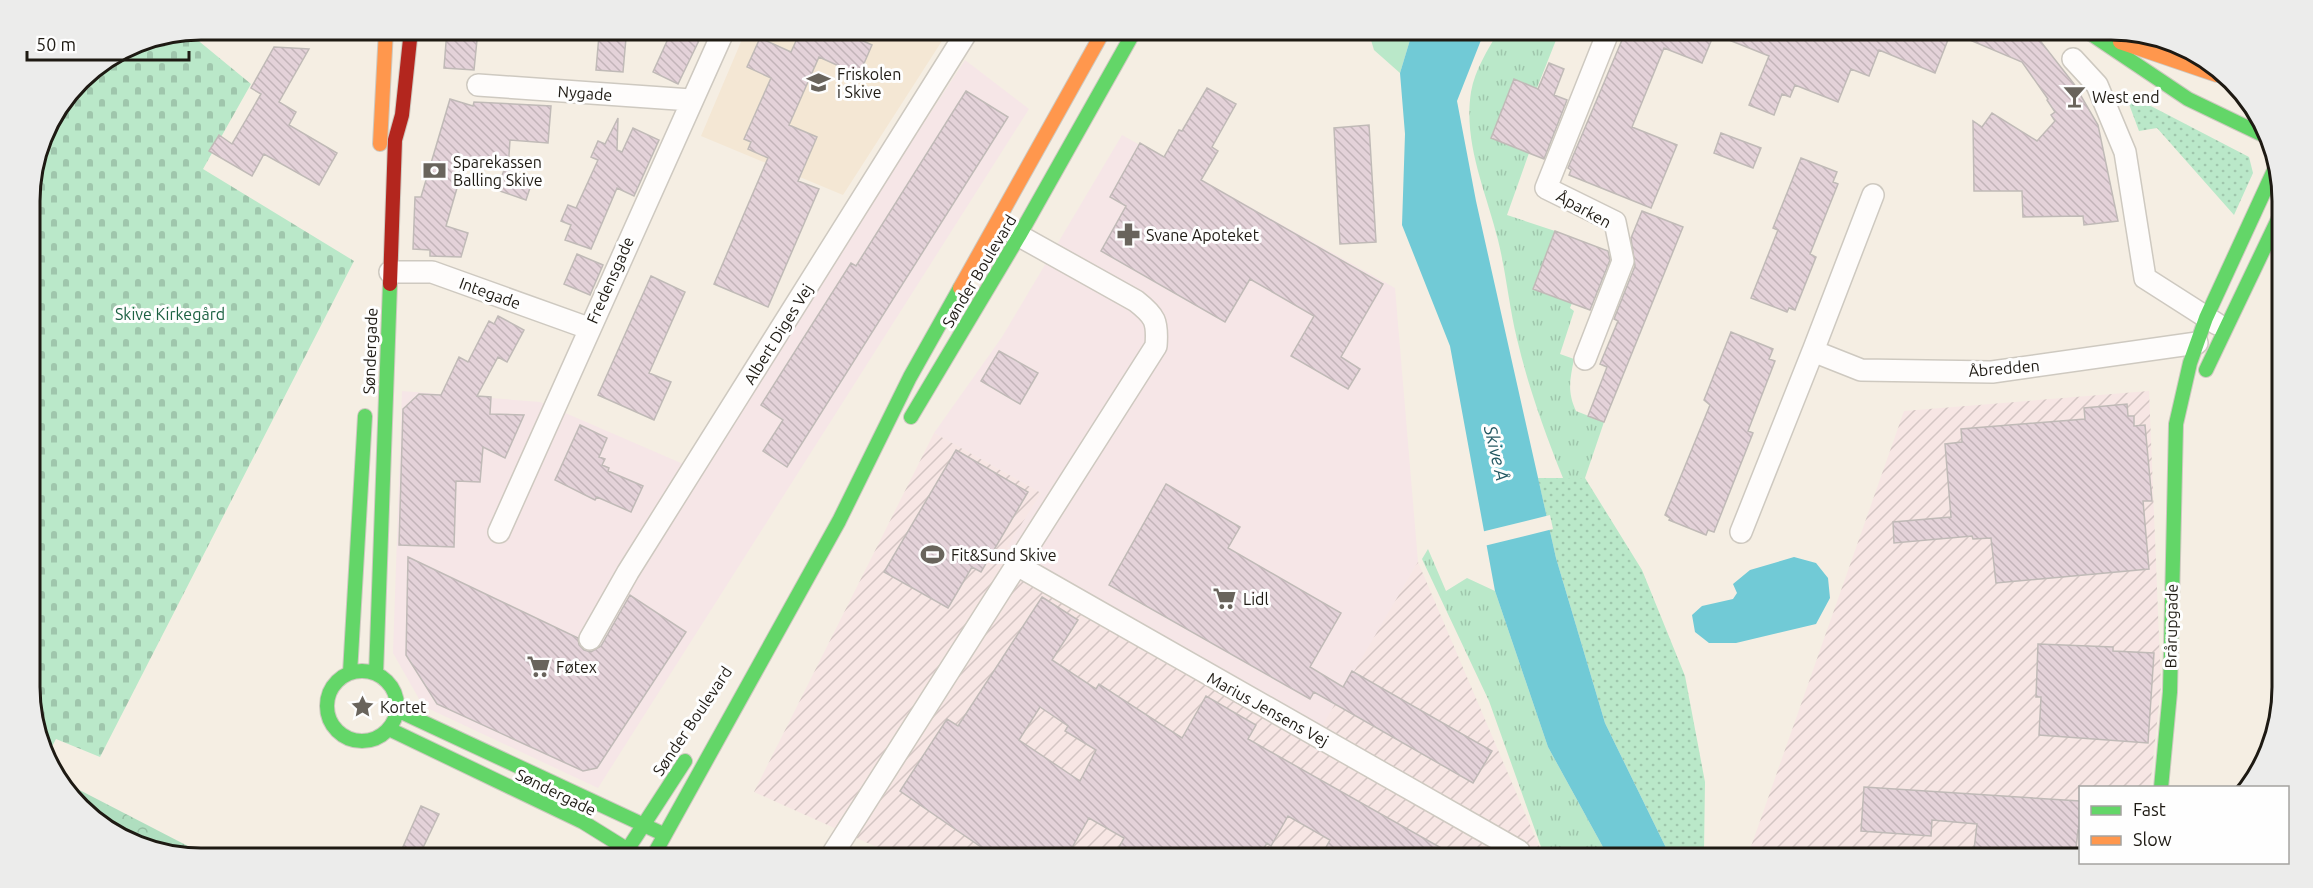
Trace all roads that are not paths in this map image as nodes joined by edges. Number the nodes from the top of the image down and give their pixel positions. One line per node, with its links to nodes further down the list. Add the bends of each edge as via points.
1 (386, 41): 20 (street, Søndergade, via 380,167)
2 (410, 41): 20 (street, Søndergade, via 402,115 395,140)
3 (719, 41): 13 (street, Fredensgade)
4 (962, 41): 38 (street, Albert Diges Vej, via 628,572)
5 (1091, 41): 17 (street, Sønder Boulevard)
6 (1129, 41): 19 (street, Sønder Boulevard)
7 (1605, 41): 26 (street, Åparken, via 1546,188 1615,222 1623,261)
8 (2100, 41): 14 (street, via 2188,99)
9 (2117, 41): 11 (street)
10 (2073, 59): 21 (street, via 2097,85 2125,152 2145,278)
11 (2203, 69)
12 (478, 85): 13 (street, Nygade)
13 (691, 100): 22 (street, Fredensgade)
14 (2256, 132)
15 (2270, 178): 21 (street, Brårupgade)
16 (1873, 195): 25 (street)
17 (998, 223): 19 (street); 33 (street, Sønder Boulevard, via 906,385)
18 (2272, 232): 23 (street)
19 (1019, 236): 30 (street, Sønder Boulevard); 36 (street, via 1136,301 1152,314 1158,329 1156,346 1135,382)
20 (383, 277): 22 (street, Integade, via 432,272); 40 (street, Søndergade)
21 (2206, 318): 23 (street); 24 (street, Brårupgade)
22 (588, 328): 34 (street, Fredensgade)
23 (2225, 329): 27 (street)
24 (2197, 343): 25 (street, Åbredden, via 1992,372 1861,370); 32 (street, Brårupgade, via 2176,424)
25 (1814, 351): 35 (street)
26 (1585, 359)
27 (2202, 381)
28 (2196, 400): 32 (street, Brårupgade)
29 (366, 404): 39 (street, Søndergade)
30 (905, 425)
31 (894, 441): 33 (street, Sønder Boulevard)
32 (2173, 464): 45 (street, Brårupgade, via 2170,692)
33 (839, 521): 37 (street, Sønder Boulevard)
34 (499, 532)
35 (1741, 532)
36 (1017, 565): 48 (street, Marius Jensens Vej); 52 (street)
37 (791, 604): 42 (street, Sønder Boulevard); 47 (street, Sønder Boulevard)
38 (590, 639)
39 (350, 673): 40 (street); 43 (street, via 340,679 328,698 330,721 336,730 354,741 363,741 378,738)
40 (376, 674): 41 (street, via 393,688)
41 (397, 710): 43 (street); 46 (street, Søndergade)
42 (713, 718)
43 (389, 729): 49 (street, Søndergade, via 583,822)
44 (694, 747): 46 (street, Sønder Boulevard)
45 (2161, 786)
46 (643, 823): 47 (street, Søndergade); 50 (street, Sønder Boulevard)
47 (664, 834): 51 (street, Sønder Boulevard)
48 (1513, 847)
49 (617, 848)
50 (627, 848)
51 (657, 848)
52 (837, 848)

